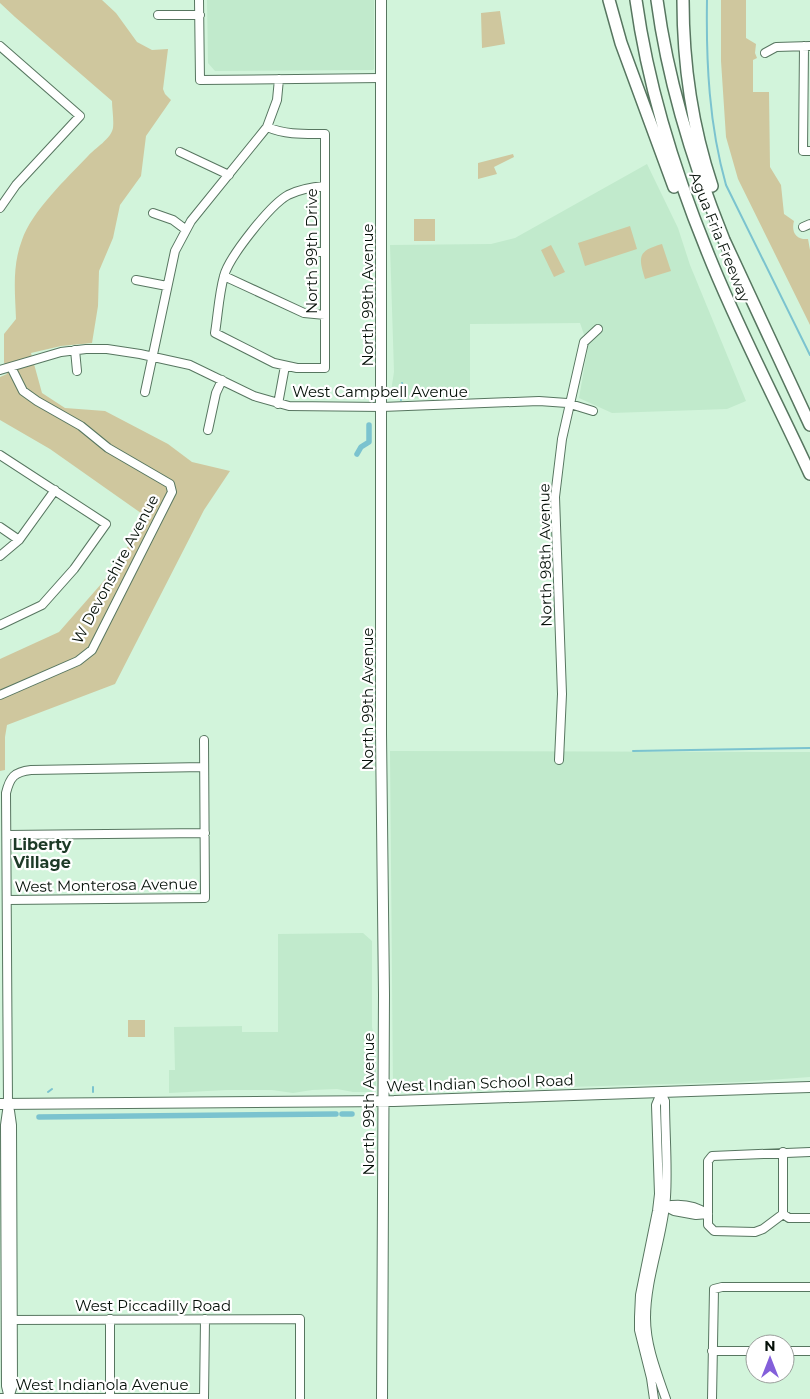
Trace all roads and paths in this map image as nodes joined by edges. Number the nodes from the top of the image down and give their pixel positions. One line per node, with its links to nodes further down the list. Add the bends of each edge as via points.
1 (199, 0): 8 (street)
2 (381, 0): 12 (main road, North 99th Avenue)
3 (609, 0): 28 (highway, via 630,70 699,252 715,286)
4 (636, 0): 28 (highway, Agua Fria Freeway, via 667,143 707,252)
5 (657, 0): 27 (highway, Agua Fria Freeway, via 670,72 694,160 724,240)
6 (683, 0): 27 (highway, via 687,77 699,143 714,193 747,276)
7 (158, 15): 8 (street)
8 (200, 15): 13 (street, via 200,80)
9 (0, 46): 19 (street, via 80,116 16,185)
10 (807, 46): 11 (street, via 776,47); 15 (street)
11 (765, 52)
12 (382, 78): 13 (street); 41 (main road, North 99th Avenue)
13 (279, 79): 14 (street, via 277,100)
14 (267, 127): 17 (street); 18 (street, North 99th Drive, via 280,133 325,134)
15 (806, 151)
16 (180, 152): 17 (street)
17 (229, 175): 21 (street)
18 (325, 186): 23 (street, North 99th Drive); 24 (street, via 298,190 275,204 232,258)
19 (0, 208)
20 (153, 213): 21 (street, via 173,220)
21 (185, 229): 26 (street, via 175,250)
22 (314, 252): 23 (street)
23 (325, 252): 29 (street, North 99th Drive)
24 (224, 276): 29 (street, via 304,314); 34 (street, via 215,333 264,359)
25 (136, 280): 26 (street)
26 (167, 286): 32 (street)
27 (753, 303): 43 (highway, Agua Fria Freeway)
28 (732, 307): 46 (highway, Agua Fria Freeway)
29 (325, 315): 34 (street, North 99th Drive, via 325,368)
30 (598, 329): 40 (street, North 98th Avenue, via 584,342)
31 (75, 350): 32 (street, West Campbell Avenue, via 112,350); 33 (street, West Campbell Avenue); 36 (street)
32 (153, 357): 37 (street, West Campbell Avenue, via 190,365); 38 (street)
33 (11, 366): 35 (street, West Campbell Avenue); 52 (street, W Devonshire Avenue, via 23,391 82,426 108,448 170,484 172,492 92,650 78,661)
34 (286, 366): 39 (street)
35 (0, 370)
36 (76, 371)
37 (222, 380): 39 (street, West Campbell Avenue); 44 (street)
38 (146, 392)
39 (278, 404): 41 (street, West Campbell Avenue)
40 (570, 404): 41 (street, West Campbell Avenue, via 539,401); 42 (street, West Campbell Avenue); 54 (street, North 98th Avenue, via 555,497 562,694)
41 (382, 407): 62 (main road, North 99th Avenue)
42 (593, 411)
43 (810, 425)
44 (208, 430)
45 (0, 455): 47 (street)
46 (810, 474)
47 (55, 490): 49 (street); 51 (street, via 106,524 74,569 42,605)
48 (0, 527): 49 (street)
49 (19, 540): 50 (street)
50 (0, 556)
51 (0, 626)
52 (0, 695)
53 (204, 740): 55 (street)
54 (559, 760)
55 (204, 767): 56 (street); 57 (street, via 19,771 9,781 6,793)
56 (205, 833): 57 (street); 58 (street, West Monterosa Avenue, via 205,898)
57 (7, 835): 58 (street)
58 (7, 900): 59 (street)
59 (4, 922): 63 (street)
60 (810, 1087): 61 (main road, West Indian School Road)
61 (661, 1092): 62 (main road, West Indian School Road); 67 (street, via 665,1101 666,1183)
62 (384, 1101): 63 (main road, West Indian School Road); 85 (main road, North 99th Avenue)
63 (4, 1104): 66 (street)
64 (783, 1152): 65 (street); 68 (street, via 712,1156 708,1161); 69 (street)
65 (810, 1152)
66 (6, 1196): 75 (street)
67 (661, 1205): 68 (street, via 674,1211); 72 (street)
68 (708, 1214): 69 (street, via 708,1225 714,1231 755,1232)
69 (783, 1214): 70 (street, via 789,1218)
70 (810, 1218)
71 (810, 1288): 76 (street, via 714,1289)
72 (642, 1317): 86 (street, via 639,1330); 87 (street)
73 (110, 1319): 74 (street, West Piccadilly Road); 75 (street, West Piccadilly Road); 82 (street)
74 (205, 1319): 83 (street); 84 (street, West Piccadilly Road, via 300,1319)
75 (9, 1320): 81 (street, via 13,1385)
76 (712, 1351): 77 (street); 88 (street)
77 (745, 1351)
78 (795, 1351): 79 (street)
79 (810, 1351)
80 (0, 1398): 81 (street, West Indianola Avenue)
81 (9, 1398): 82 (street, West Indianola Avenue)
82 (110, 1398): 83 (street, West Indianola Avenue)
83 (204, 1398)
84 (300, 1399)
85 (382, 1399)
86 (654, 1399)
87 (666, 1399)
88 (712, 1399)

